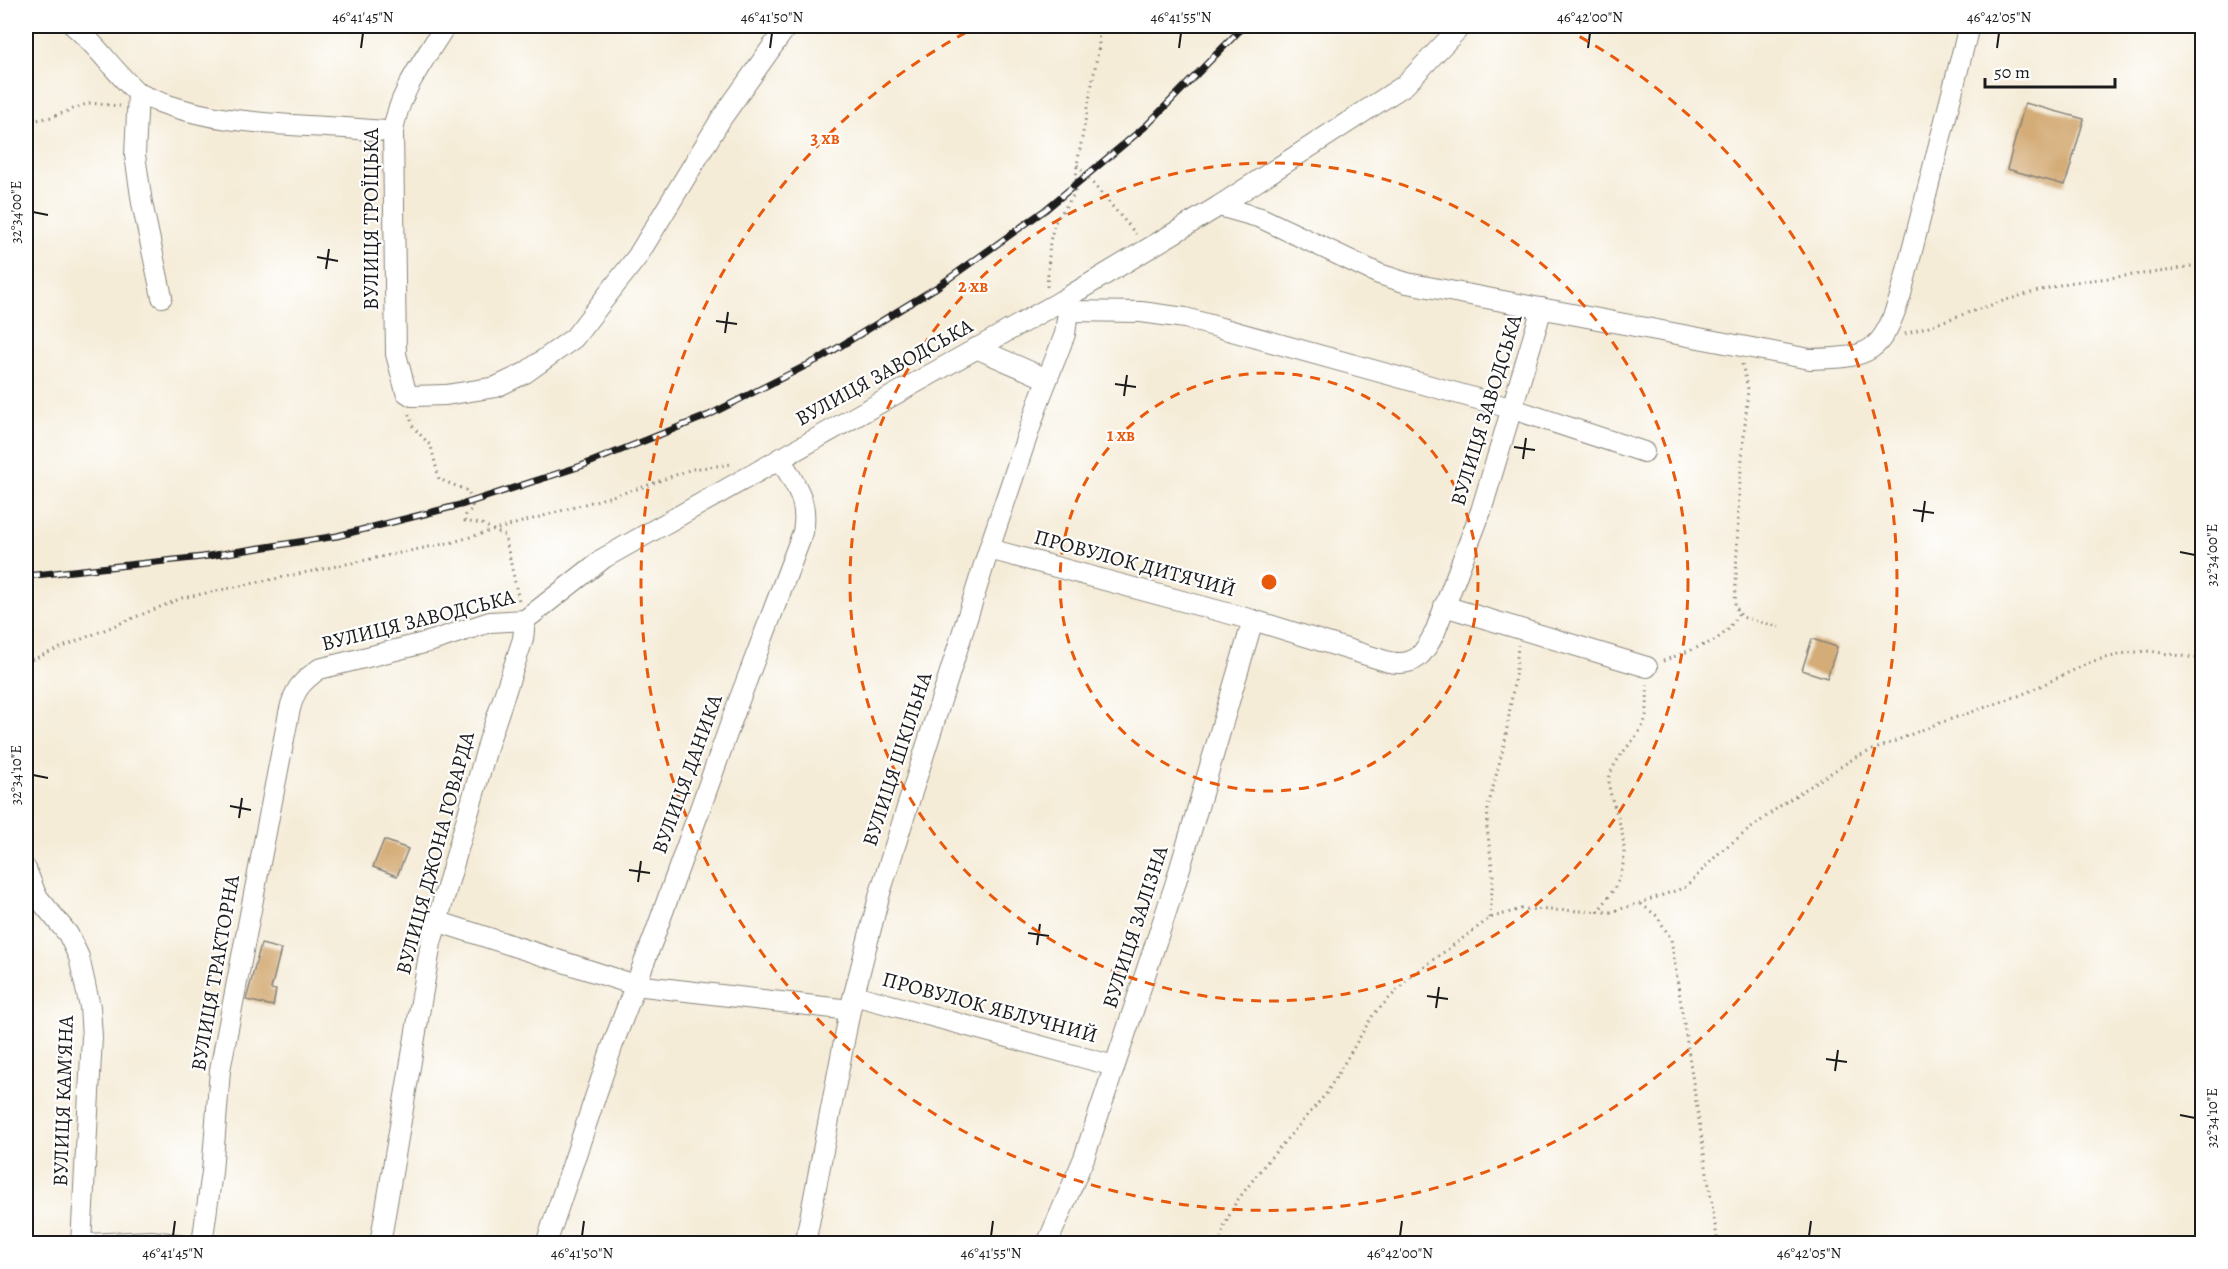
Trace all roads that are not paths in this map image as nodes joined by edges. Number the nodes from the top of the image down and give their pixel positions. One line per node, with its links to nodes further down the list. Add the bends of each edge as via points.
1 (74, 26): 6 (street, via 93,43)
2 (445, 26): 7 (street, ВУЛИЦЯ ТРОЇЦЬКА, via 404,96)
3 (787, 26): 7 (street, ВУЛИЦЯ ТРОЇЦЬКА, via 722,118 637,257 574,338 525,373 496,387 446,395 407,392 396,354)
4 (1461, 26): 8 (street, via 1405,85)
5 (1969, 26): 11 (street, via 1901,294 1880,342 1864,354 1810,359)
6 (137, 101): 7 (street, via 192,114 254,122); 9 (street, via 135,155)
7 (393, 132)
8 (1219, 206): 10 (street, ВУЛИЦЯ ЗАВОДСЬКА); 11 (street, ВУЛИЦЯ ЗАВОДСЬКА, via 1261,218 1407,283)
9 (162, 297)
10 (1058, 307): 12 (street, ВУЛИЦЯ ЗАВОДСЬКА); 13 (street, ВУЛИЦЯ ШКІЛЬНА, via 1068,321); 14 (street, via 1185,318)
11 (1542, 308): 14 (street, ВУЛИЦЯ ЗАВОДСЬКА)
12 (976, 348): 13 (street); 16 (street, ВУЛИЦЯ ЗАВОДСЬКА)
13 (1047, 379): 17 (street, ВУЛИЦЯ ШКІЛЬНА)
14 (1510, 408): 15 (street); 18 (street, ВУЛИЦЯ ЗАВОДСЬКА, via 1480,512)
15 (1644, 452)
16 (780, 458): 19 (street, ВУЛИЦЯ ЗАВОДСЬКА, via 604,558); 25 (street, ВУЛИЦЯ ДАНИКА, via 804,501 803,532)
17 (989, 549): 20 (street, ПРОВУЛОК ДИТЯЧИЙ); 26 (street, ВУЛИЦЯ ШКІЛЬНА, via 880,893)
18 (1444, 606): 20 (street, ПРОВУЛОК ДИТЯЧИЙ, via 1428,646 1411,662 1399,664); 21 (street)
19 (525, 620): 22 (street, ВУЛИЦЯ ЗАВОДСЬКА, via 490,622 319,669 297,689); 24 (street, ВУЛИЦЯ ДЖОНА ГОВАРДА, via 523,639)
20 (1253, 620): 27 (street, ВУЛИЦЯ ЗАЛІЗНА, via 1175,885)
21 (1647, 667)
22 (289, 713): 31 (street, ВУЛИЦЯ ТРАКТОРНА, via 220,1070)
23 (26, 869): 28 (street, ВУЛИЦЯ КАМ'ЯНА, via 36,895 74,944 90,1007 92,1037)
24 (436, 921): 25 (street, ПРОВУЛОК ЯБЛУЧНИЙ); 32 (street, ВУЛИЦЯ ДЖОНА ГОВАРДА)
25 (635, 985): 26 (street, ПРОВУЛОК ЯБЛУЧНИЙ); 33 (street, ВУЛИЦЯ ДАНИКА)
26 (852, 1002): 27 (street, ПРОВУЛОК ЯБЛУЧНИЙ); 34 (street, ВУЛИЦЯ ШКІЛЬНА)
27 (1114, 1066): 35 (street, ВУЛИЦЯ ЗАЛІЗНА, via 1084,1158)
28 (81, 1244)
29 (88, 1244): 30 (street)
30 (177, 1244)
31 (202, 1244)
32 (380, 1244)
33 (546, 1244)
34 (805, 1244)
35 (1047, 1244)

